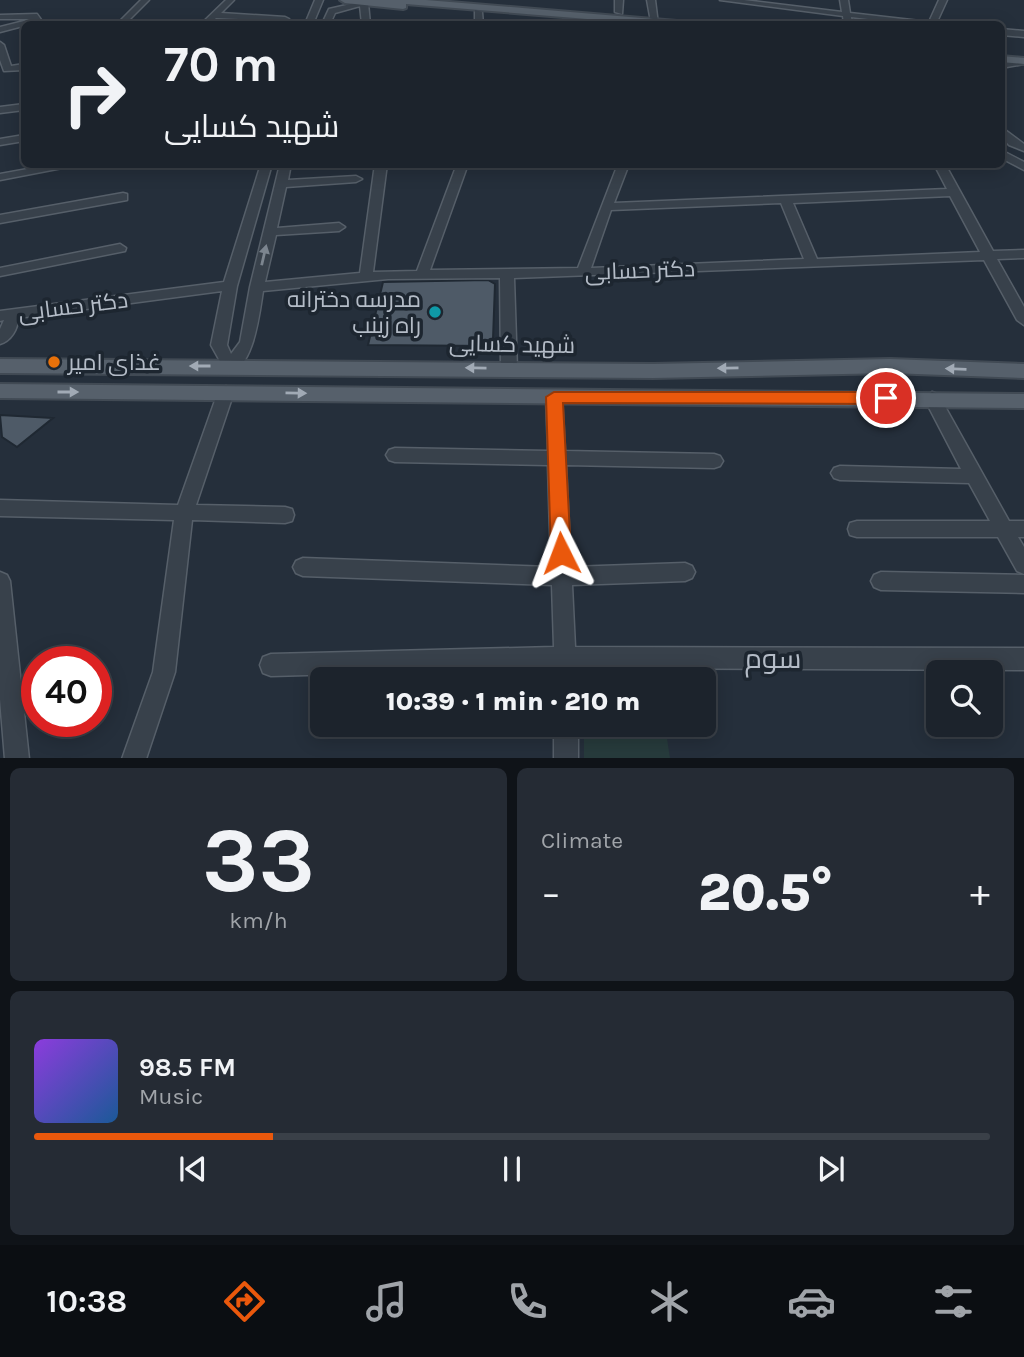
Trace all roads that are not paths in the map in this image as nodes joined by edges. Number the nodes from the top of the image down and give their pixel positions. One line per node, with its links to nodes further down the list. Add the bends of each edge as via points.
1 (145, 0): 19 (street)
2 (230, 0): 15 (street)
3 (319, 0): 21 (street)
4 (345, 0): 11 (main road)
5 (394, 0): 26 (main road)
6 (619, 0): 14 (street)
7 (651, 0): 27 (street)
8 (724, 0): 12 (street)
9 (844, 0): 28 (street)
10 (943, 0): 29 (street)
11 (364, 3): 13 (main road); 22 (street, via 332,11); 23 (street)
12 (792, 4): 28 (street)
13 (478, 12): 24 (street); 25 (main road)
14 (619, 12)
15 (213, 15): 17 (street); 20 (street)
16 (0, 17): 18 (street, via 37,16)
17 (285, 19)
18 (33, 21)
19 (124, 21)
20 (208, 21)
21 (311, 21): 22 (street)
22 (327, 21)
23 (366, 21)
24 (479, 21)
25 (582, 21)
26 (643, 21)
27 (655, 21)
28 (847, 21)
29 (931, 21)
30 (21, 25): 31 (street)
31 (0, 30)
32 (1005, 32): 33 (street)
33 (1024, 33)
34 (0, 45): 37 (street, via 7,69)
35 (1024, 58): 36 (main road)
36 (1005, 60)
37 (21, 67)
38 (21, 107): 39 (street)
39 (0, 110)
40 (1005, 135): 43 (street)
41 (21, 138): 42 (street)
42 (0, 142)
43 (1024, 148)
44 (1005, 155): 45 (street)
45 (1024, 167)
46 (54, 168): 53 (street)
47 (266, 168): 72 (street)
48 (285, 168): 55 (street)
49 (380, 168): 71 (street)
50 (462, 168): 70 (street)
51 (622, 168): 59 (street)
52 (941, 168): 56 (street)
53 (0, 177)
54 (356, 179): 55 (street)
55 (281, 184): 62 (street)
56 (956, 192): 58 (street); 65 (street)
57 (123, 197): 60 (street)
58 (785, 199): 59 (street); 66 (street)
59 (607, 207): 68 (street)
60 (0, 219)
61 (339, 227): 62 (street)
62 (270, 232): 73 (street, one-way to 62)
63 (120, 248): 67 (street)
64 (1024, 254): 65 (street, دکتر حسابی)
65 (989, 256): 66 (street, دکتر حسابی); 75 (street)
66 (812, 263): 68 (street, دکتر حسابی)
67 (0, 272)
68 (583, 272): 69 (street, دکتر حسابی)
69 (507, 274): 70 (street, دکتر حسابی); 79 (street)
70 (422, 275): 71 (street, دکتر حسابی)
71 (366, 277): 73 (street, دکتر حسابی)
72 (230, 286): 74 (street, دکتر حسابی); 78 (street, via 219,345)
73 (257, 287): 78 (street, via 247,343)
74 (6, 315): 76 (street, via 11,326)
75 (1024, 319)
76 (0, 339)
77 (0, 366): 78 (main road, شهید کسایی, one-way to 77)
78 (230, 366): 79 (main road, شهید کسایی, one-way to 78); 82 (main road)
79 (509, 369): 80 (main road, شهید کسایی, one-way to 79, via 890,366)
80 (1024, 371)
81 (0, 391): 82 (main road, one-way to 82)
82 (226, 392): 83 (main road, one-way to 83); 92 (street)
83 (554, 397): 84 (main road); 87 (street)
84 (932, 398): 85 (main road); 90 (street)
85 (1024, 401)
86 (395, 455): 87 (street)
87 (556, 460): 88 (street); 100 (street)
88 (714, 461)
89 (840, 473): 90 (street)
90 (974, 477): 95 (street)
91 (0, 508): 92 (street)
92 (184, 513): 93 (street); 110 (street, via 164,672)
93 (285, 515)
94 (857, 528): 95 (street)
95 (1004, 529): 96 (street); 97 (street)
96 (1024, 529)
97 (1024, 565)
98 (303, 567): 100 (street)
99 (685, 572): 100 (street)
100 (563, 576): 104 (street)
101 (0, 581): 109 (street)
102 (881, 581): 103 (street)
103 (1024, 584)
104 (565, 657): 105 (street, سوم); 106 (street, سوم); 107 (street)
105 (1024, 659)
106 (271, 665)
107 (565, 667)
108 (566, 737): 111 (street)
109 (17, 758)
110 (134, 758)
111 (566, 758)

